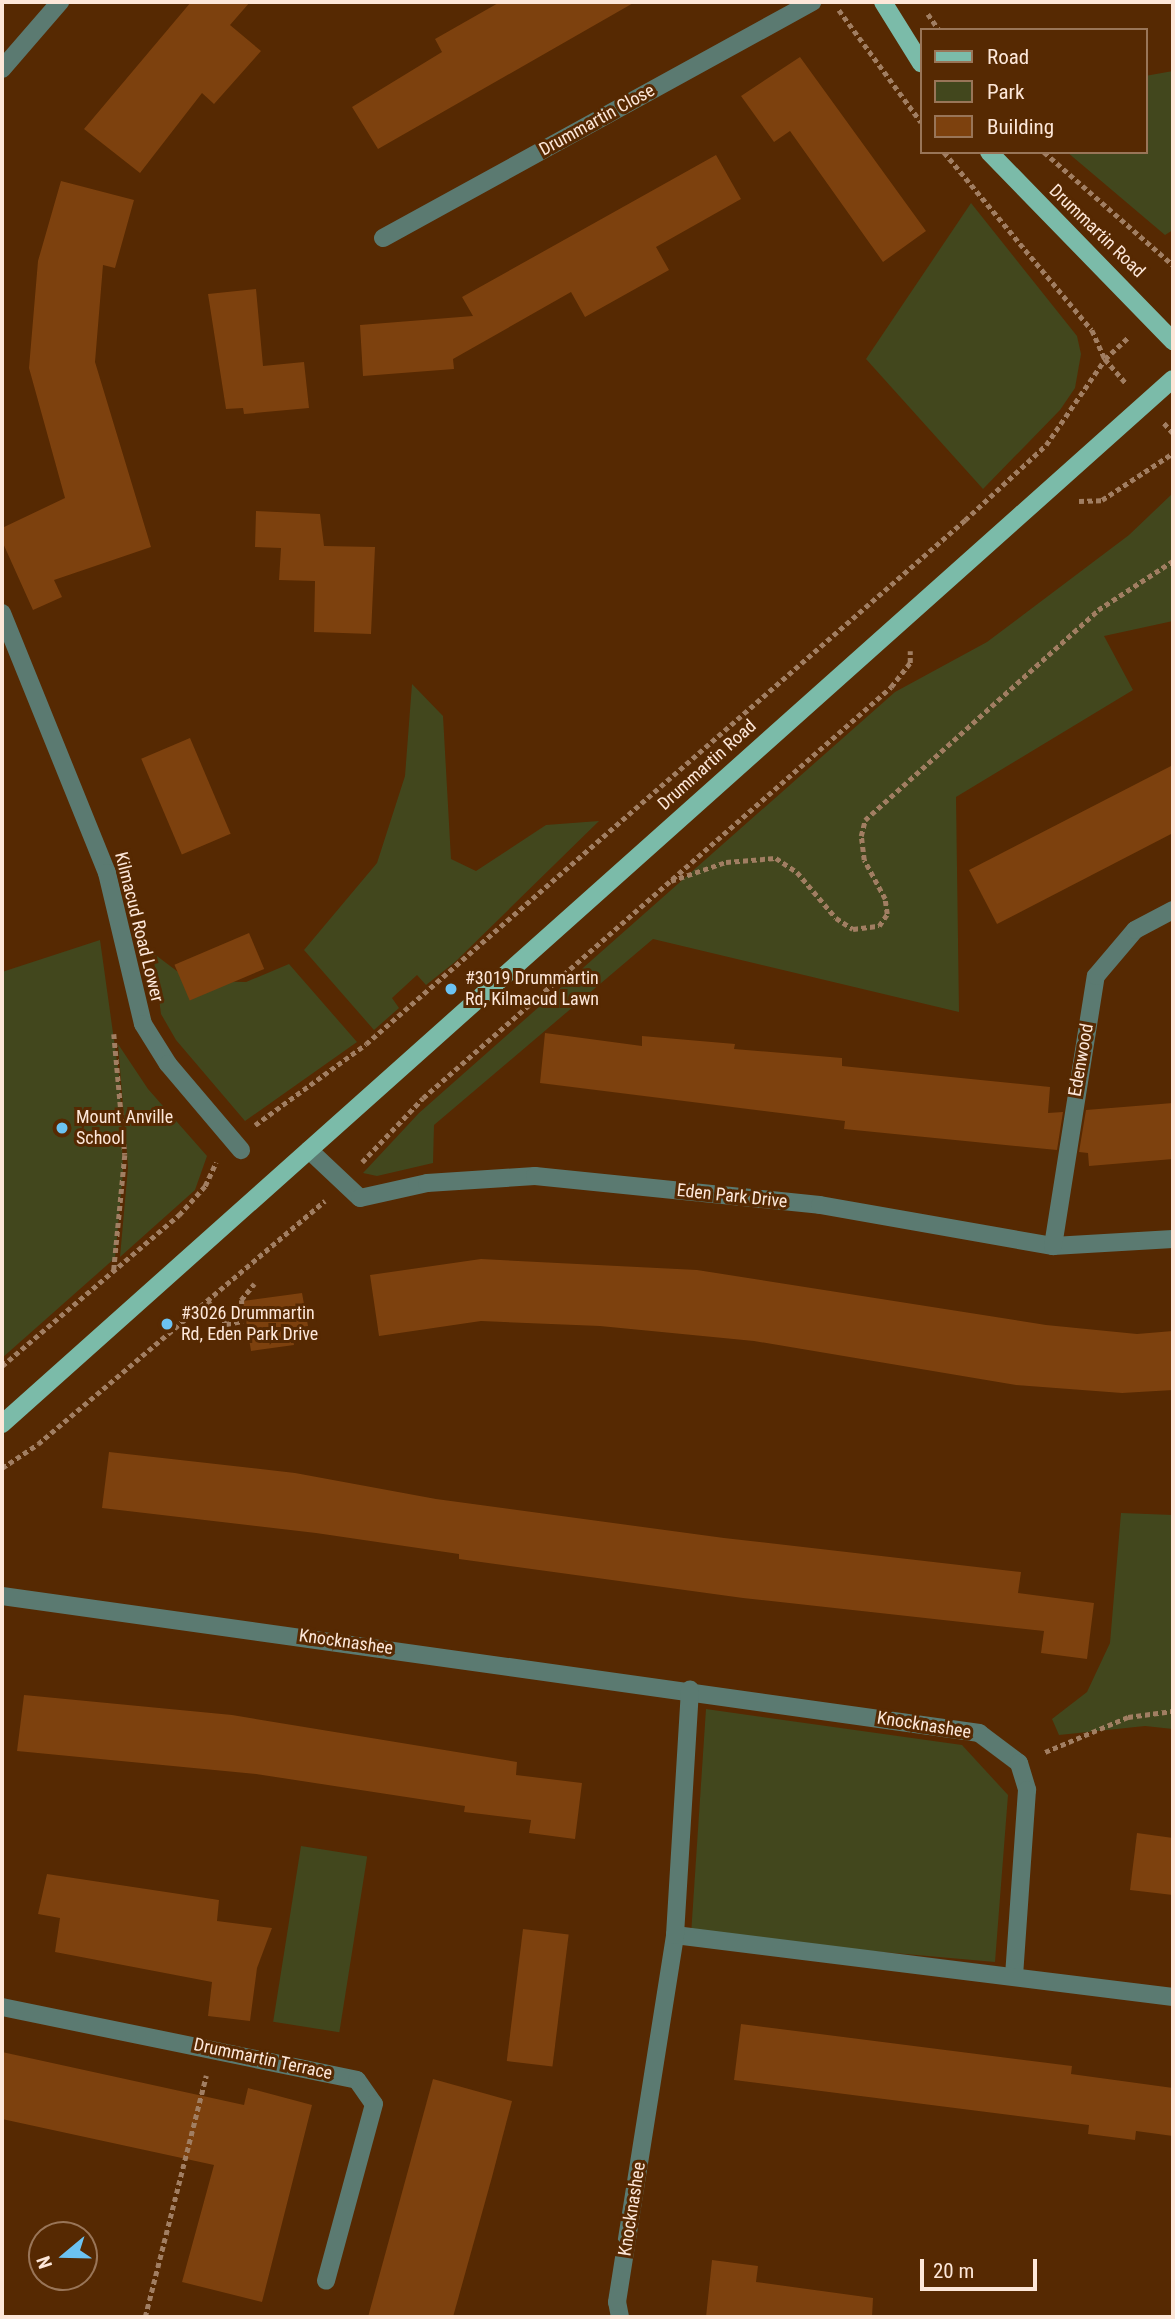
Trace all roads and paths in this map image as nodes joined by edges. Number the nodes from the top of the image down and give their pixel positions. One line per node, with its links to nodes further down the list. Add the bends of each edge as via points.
1 (60, 2): 6 (street)
2 (812, 2): 11 (street, Drummartin Close)
3 (835, 2): 7 (path)
4 (883, 2): 5 (main road)
5 (920, 61)
6 (2, 69)
7 (920, 121)
8 (946, 154): 15 (path, via 1092,330)
9 (991, 154): 13 (main road, Drummartin Road)
10 (1046, 154): 12 (path)
11 (383, 238)
12 (1173, 265)
13 (1173, 341)
14 (1115, 349): 15 (path)
15 (1105, 359): 16 (path); 26 (path, via 1046,445 664,788 632,809 366,1044)
16 (1117, 373)
17 (1173, 379): 19 (main road, Drummartin Road)
18 (1173, 453): 19 (path, via 1102,500)
19 (1030, 504): 27 (main road, Drummartin Road)
20 (1173, 561): 23 (path, via 1098,610 865,820 860,836 864,860 885,899 887,914 878,926 853,929 776,858 726,862)
21 (2, 613): 26 (street, Kilmacud Road Lower, via 107,873 143,1024 168,1064)
22 (891, 687): 23 (path)
23 (667, 883): 28 (path, via 423,1098)
24 (1173, 910): 30 (street, Edenwood, via 1135,930 1096,976)
25 (114, 1030): 31 (path, via 125,1155)
26 (238, 1146): 31 (path, via 218,1158 205,1186)
27 (309, 1150): 28 (street, Eden Park Drive); 35 (main road, Drummartin Road)
28 (341, 1184): 30 (street, Eden Park Drive, via 365,1198 427,1184 535,1176 820,1205); 33 (path)
29 (1173, 1239): 30 (street, Eden Park Drive)
30 (1054, 1246)
31 (114, 1270): 34 (path)
32 (254, 1284): 33 (path, via 241,1300 243,1321 226,1324)
33 (208, 1301): 36 (path, via 38,1444)
34 (2, 1366)
35 (2, 1424)
36 (2, 1468)
37 (2, 1596): 38 (street, Knocknashee)
38 (690, 1689): 40 (street, Knocknashee, via 979,1733); 41 (street, Knocknashee)
39 (1173, 1711): 40 (path, via 1128,1717)
40 (1019, 1763): 42 (street, via 1027,1790)
41 (675, 1936): 42 (street); 48 (street, Knocknashee, via 617,2302)
42 (1014, 1976): 43 (street)
43 (1173, 1997)
44 (2, 2007): 45 (street, Drummartin Terrace)
45 (213, 2048): 46 (street, Drummartin Terrace, via 357,2080 374,2104); 47 (path)
46 (326, 2281)
47 (145, 2317)
48 (620, 2317)

